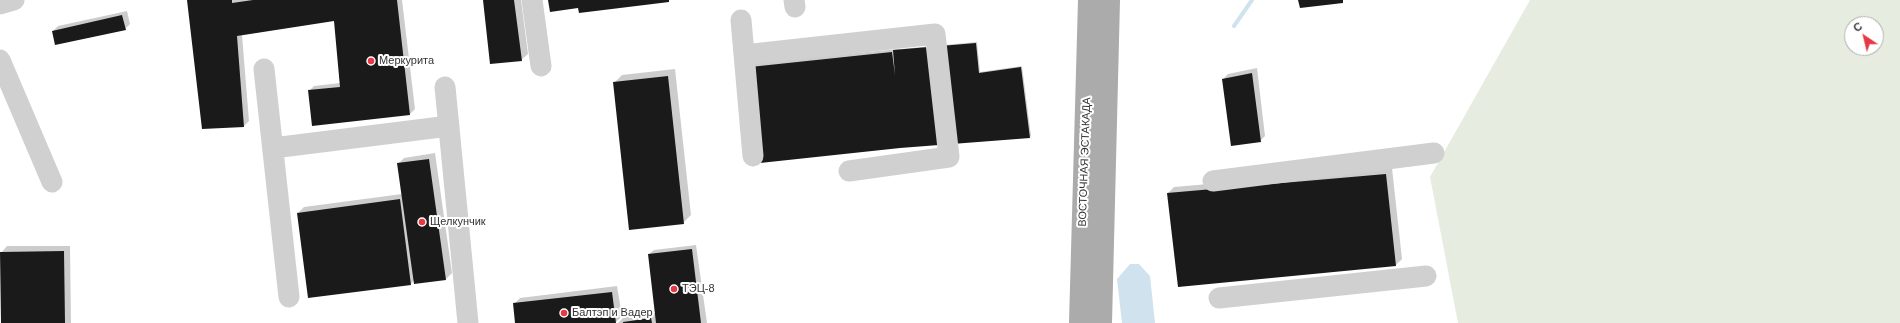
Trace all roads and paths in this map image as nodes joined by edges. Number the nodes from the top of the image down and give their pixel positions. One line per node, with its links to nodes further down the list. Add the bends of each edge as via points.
1 (14, 0): 5 (street)
2 (532, 0): 9 (street)
3 (1089, 0): 23 (main road, ВОСТОЧНАЯ ЭСТАКАДА)
4 (1109, 0): 24 (main road, ВОСТОЧНАЯ ЭСТАКАДА)
5 (0, 4)
6 (741, 20): 7 (street)
7 (744, 55): 15 (street); 16 (street, via 935,34 949,157)
8 (0, 60): 18 (street)
9 (541, 66)
10 (264, 70): 13 (street)
11 (445, 87): 12 (street)
12 (449, 126): 13 (street); 22 (street)
13 (273, 148): 20 (street)
14 (1434, 153): 17 (street)
15 (753, 156)
16 (849, 171)
17 (1213, 180)
18 (52, 182)
19 (1426, 276): 21 (street)
20 (289, 296)
21 (1218, 298)
22 (468, 323)
23 (1080, 323)
24 (1101, 323)

